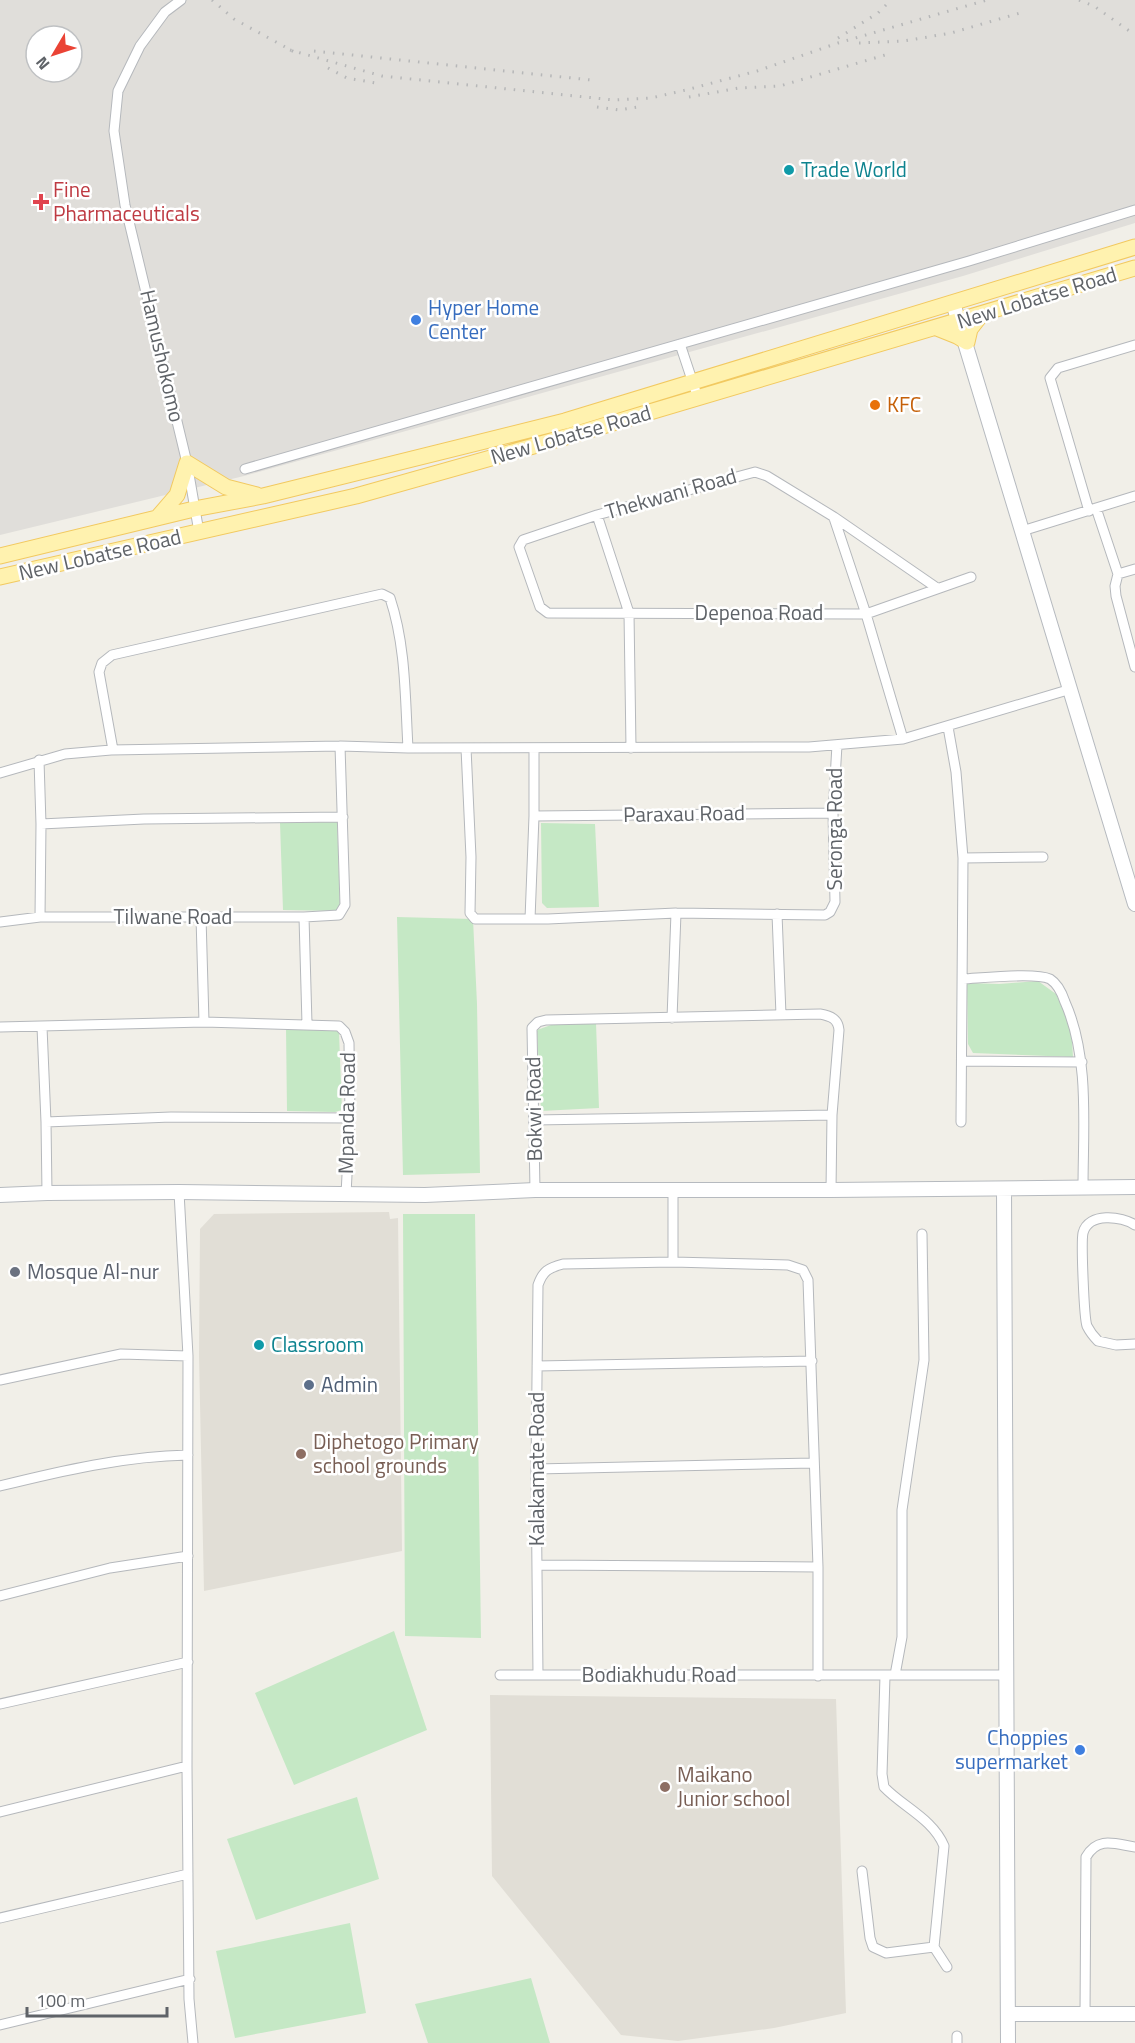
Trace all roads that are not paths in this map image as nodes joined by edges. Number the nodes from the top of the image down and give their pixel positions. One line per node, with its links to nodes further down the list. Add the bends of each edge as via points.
1 (181, 0): 16 (street, Hamushokomo, via 165,12 140,46 118,91 114,131 122,182)
2 (1135, 210): 11 (street)
3 (1135, 247): 5 (main road, New Lobatse Road)
4 (1135, 268): 6 (main road, New Lobatse Road)
5 (953, 303): 7 (street); 10 (main road, New Lobatse Road)
6 (981, 315): 7 (main road, New Lobatse Road); 9 (main road)
7 (960, 321): 8 (main road, New Lobatse Road); 9 (street)
8 (937, 328): 9 (main road); 13 (main road, New Lobatse Road)
9 (966, 342): 25 (street)
10 (820, 343): 13 (main road); 14 (main road, New Lobatse Road)
11 (680, 344): 14 (street); 17 (street)
12 (1135, 345): 21 (street, via 1059,368 1050,378)
13 (826, 360): 15 (main road, New Lobatse Road)
14 (693, 382): 15 (street); 18 (main road, New Lobatse Road, via 565,420)
15 (698, 398): 26 (main road, New Lobatse Road, via 356,496)
16 (187, 463): 18 (main road, via 226,487); 20 (street, Hamushokomo); 24 (main road, via 177,495)
17 (244, 469)
18 (263, 496): 20 (main road, New Lobatse Road)
19 (1135, 496): 21 (street)
20 (194, 509): 24 (main road, New Lobatse Road); 26 (street, Hamushokomo)
21 (1092, 509): 25 (street); 29 (street)
22 (597, 515): 23 (street, Thekwani Road, via 755,472); 33 (street, Thekwani Road, via 521,542 519,550); 34 (street)
23 (834, 517): 32 (street, Thekwani Road); 35 (street)
24 (156, 519): 27 (main road, New Lobatse Road)
25 (1022, 531): 37 (street)
26 (199, 532): 31 (main road, New Lobatse Road)
27 (0, 556)
28 (1135, 569): 29 (street)
29 (1118, 574): 36 (street, via 1116,596)
30 (970, 577): 32 (street, Depenoa Road)
31 (0, 578)
32 (937, 588): 35 (street, Depenoa Road)
33 (542, 610): 34 (street, Depenoa Road)
34 (630, 613): 35 (street, Depenoa Road); 45 (street)
35 (866, 614): 39 (street)
36 (1135, 668)
37 (1071, 689): 38 (street); 55 (street)
38 (948, 727): 39 (street); 54 (street)
39 (903, 739): 40 (street)
40 (837, 745): 45 (street); 49 (street, Seronga Road)
41 (340, 746): 42 (street); 46 (street); 51 (street)
42 (408, 748): 43 (street); 46 (street, via 398,621 390,598 382,594 112,655 99,672)
43 (466, 748): 44 (street); 61 (street, via 471,915 475,920)
44 (534, 748): 45 (street); 50 (street)
45 (631, 748)
46 (113, 750): 47 (street)
47 (39, 760): 48 (street); 52 (street)
48 (0, 773)
49 (834, 813): 50 (street, Paraxau Road); 57 (street, Seronga Road, via 835,902 830,912 821,916)
50 (534, 816): 61 (street)
51 (343, 817): 52 (street); 60 (street, Tilwane Road, via 344,910 334,917)
52 (41, 824): 58 (street)
53 (1043, 857): 54 (street)
54 (963, 858): 63 (street)
55 (1135, 904)
56 (676, 913): 57 (street); 61 (street); 65 (street)
57 (777, 915): 64 (street)
58 (40, 917): 59 (street, Tilwane Road); 62 (street, Tilwane Road)
59 (201, 917): 60 (street, Tilwane Road); 66 (street)
60 (304, 917): 67 (street)
61 (530, 919)
62 (0, 922)
63 (963, 979): 70 (street); 71 (street, via 1038,976 1050,980 1058,986 1073,1020)
64 (781, 1015): 65 (street); 72 (street, via 820,1014 838,1024)
65 (672, 1018): 74 (street, Bokwi Road, via 538,1022 532,1028)
66 (204, 1022): 67 (street); 68 (street)
67 (307, 1024): 73 (street, Mpanda Road, via 339,1026 345,1032 349,1043)
68 (42, 1027): 69 (street); 75 (street)
69 (0, 1028)
70 (963, 1061): 71 (street); 76 (street)
71 (1082, 1062): 78 (street)
72 (832, 1115): 74 (street); 81 (street)
73 (350, 1118): 75 (street, via 171,1117); 85 (street, Mpanda Road)
74 (534, 1120): 80 (street, Bokwi Road)
75 (46, 1122): 84 (street)
76 (961, 1122)
77 (1135, 1187): 78 (street)
78 (1083, 1188): 79 (street)
79 (1004, 1189): 81 (street); 106 (street)
80 (535, 1190): 82 (street); 85 (street)
81 (831, 1190): 82 (street)
82 (673, 1191): 89 (street)
83 (179, 1192): 84 (street); 85 (street); 91 (street)
84 (47, 1193): 86 (street)
85 (346, 1194)
86 (0, 1195)
87 (1135, 1225): 90 (street, via 1126,1219 1092,1220 1086,1226 1083,1241 1087,1325 1098,1341)
88 (922, 1234): 108 (street, via 924,1359 902,1510 902,1637)
89 (673, 1263): 92 (street, via 788,1265 803,1270 808,1280); 93 (street, Kalakamate Road, via 549,1267 538,1285)
90 (1135, 1344)
91 (188, 1356): 94 (street, via 121,1354); 95 (street)
92 (812, 1361): 93 (street); 96 (street)
93 (537, 1366): 97 (street, Kalakamate Road)
94 (0, 1380)
95 (188, 1455): 98 (street, via 139,1458); 99 (street)
96 (814, 1463): 97 (street); 101 (street)
97 (536, 1469): 100 (street, Kalakamate Road)
98 (0, 1486)
99 (188, 1556): 102 (street, via 110,1568); 103 (street)
100 (538, 1565): 101 (street); 105 (street, Kalakamate Road)
101 (818, 1567): 107 (street)
102 (0, 1596)
103 (188, 1662): 109 (street); 110 (street)
104 (500, 1675): 105 (street, Bodiakhudu Road)
105 (538, 1675): 107 (street, Bodiakhudu Road)
106 (1006, 1675): 108 (street, Bodiakhudu Road); 119 (street)
107 (818, 1676): 108 (street, Bodiakhudu Road)
108 (890, 1676): 116 (street, via 884,1787 930,1825 944,1846)
109 (0, 1704)
110 (187, 1766): 111 (street); 114 (street)
111 (0, 1812)
112 (1135, 1847): 120 (street, via 1100,1843 1086,1857)
113 (862, 1870): 116 (street, via 873,1947 886,1953)
114 (188, 1874): 115 (street); 118 (street)
115 (0, 1918)
116 (934, 1947): 117 (street)
117 (946, 1967)
118 (190, 1978): 122 (street); 123 (street)
119 (1008, 2014): 120 (street); 124 (street)
120 (1085, 2014): 121 (street)
121 (1135, 2014)
122 (0, 2025)
123 (193, 2043)
124 (1008, 2043)

